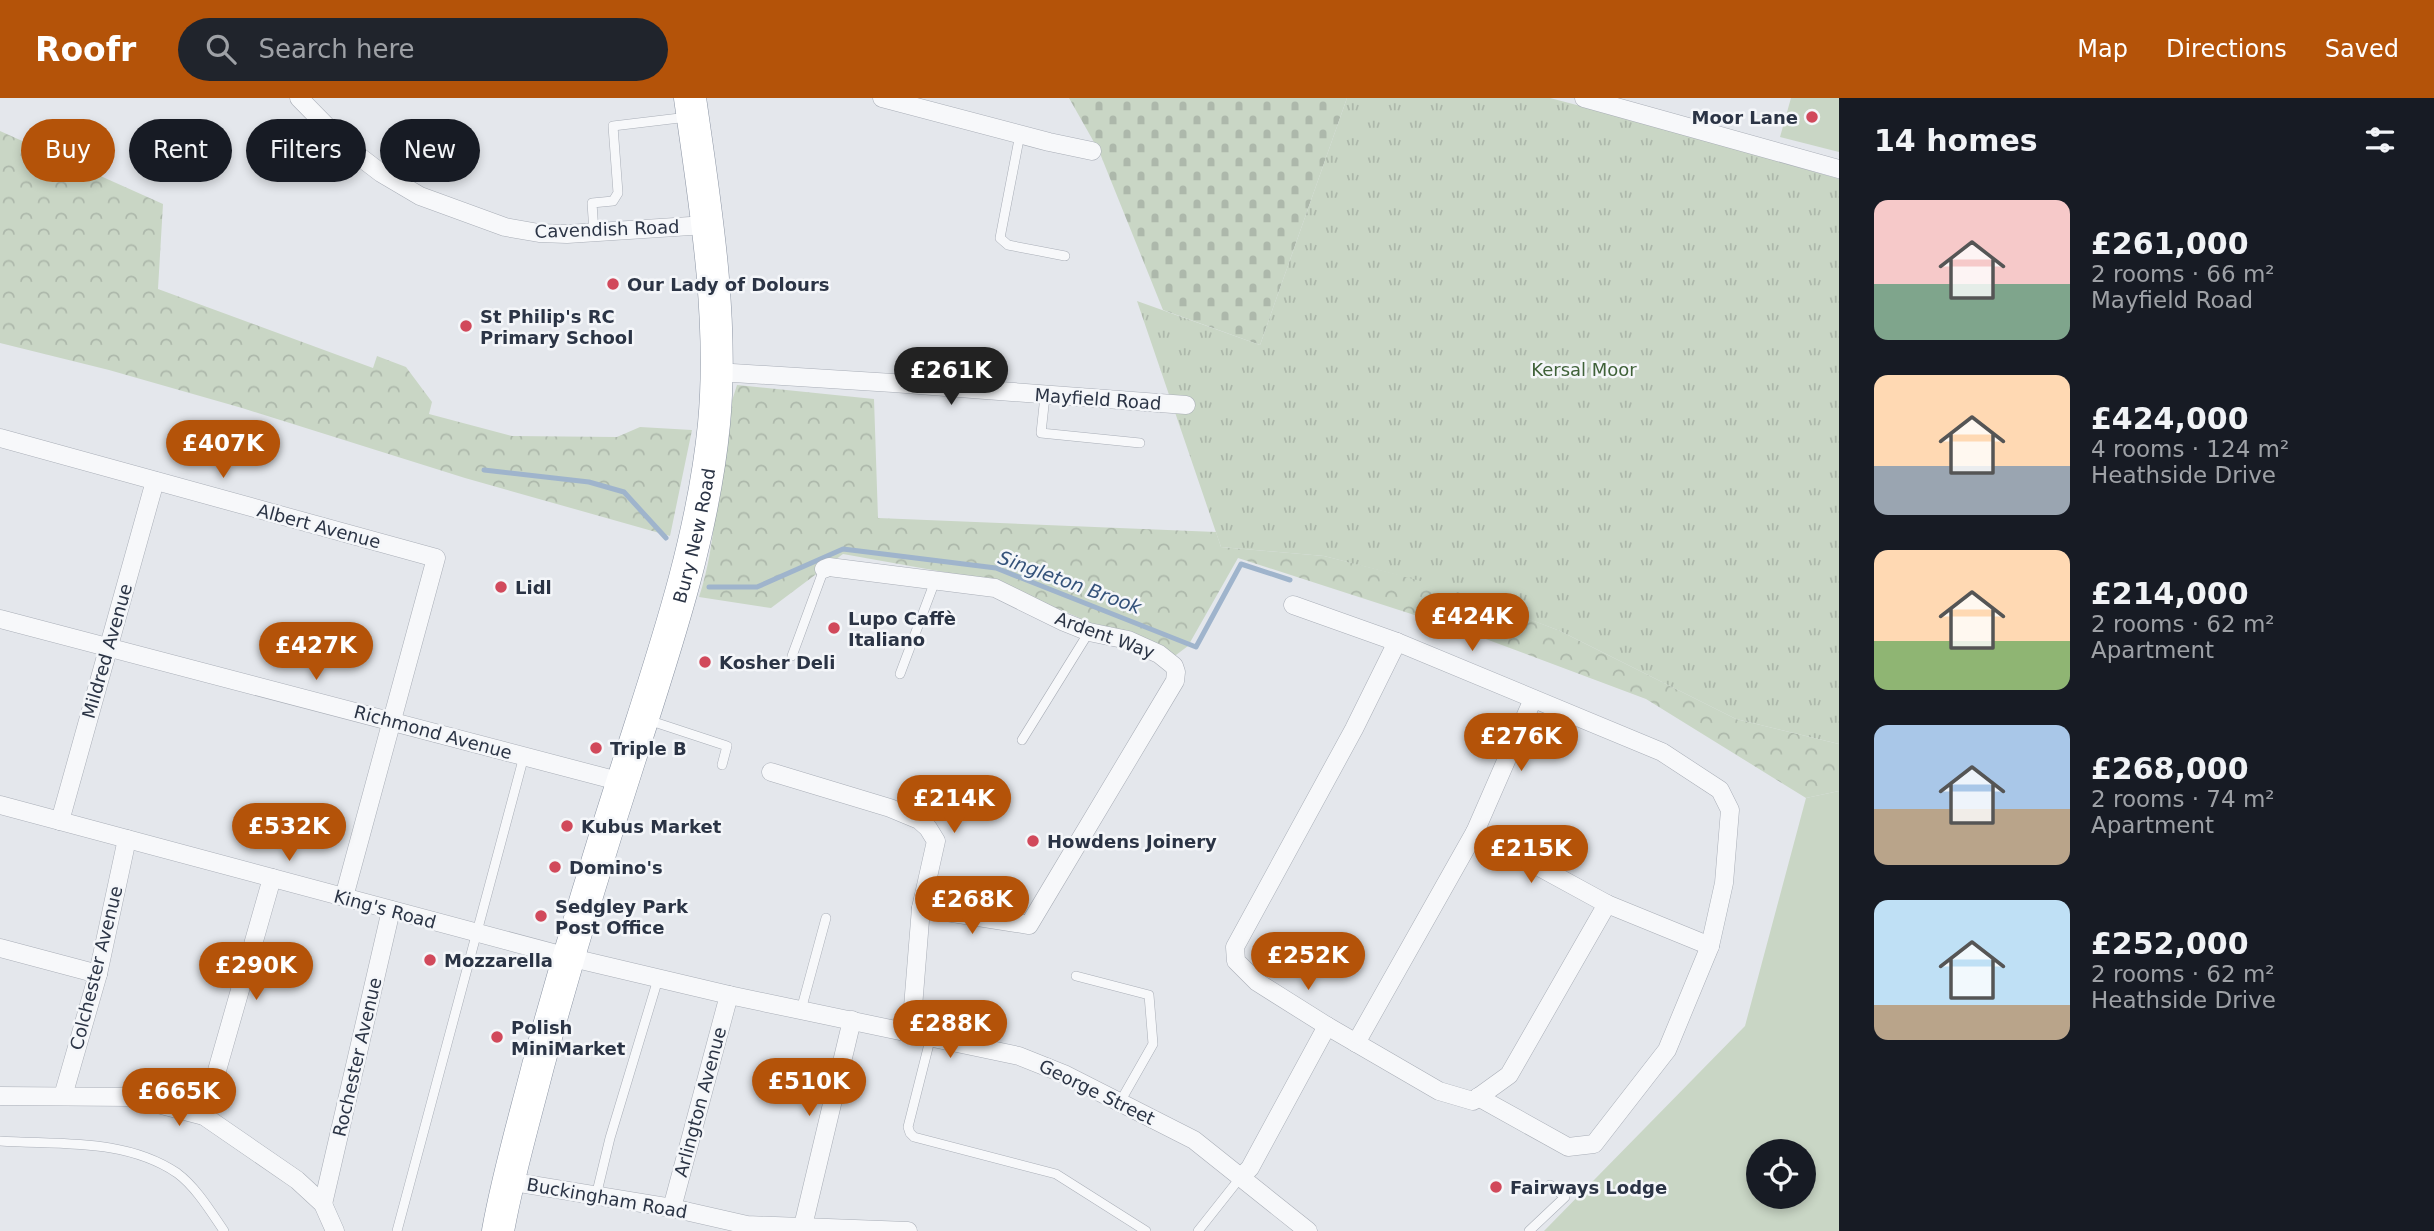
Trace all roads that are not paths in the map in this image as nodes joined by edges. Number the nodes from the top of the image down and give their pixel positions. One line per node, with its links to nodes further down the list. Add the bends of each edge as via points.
1 (299, 98): 9 (street, Cavendish Road, via 347,147 420,196 522,231)
2 (882, 98): 5 (street)
3 (1584, 98): 7 (street)
4 (692, 107): 8 (highway, Bury New Road); 9 (lane, via 613,126 618,193 613,201 592,203)
5 (1020, 134): 6 (street); 10 (lane, via 1000,238 1009,245)
6 (1091, 151)
7 (1839, 169)
8 (706, 225): 9 (street, Cavendish Road); 11 (highway, Bury New Road)
9 (594, 232)
10 (1065, 256)
11 (717, 372): 12 (street, Mayfield Road); 27 (highway, Bury New Road, via 708,475 697,527)
12 (1045, 396): 13 (street, Mayfield Road); 15 (lane, via 1041,433)
13 (1186, 405)
14 (0, 438): 16 (street, Albert Avenue)
15 (1140, 443)
16 (155, 481): 23 (street, Mildred Avenue); 28 (street, Albert Avenue, via 436,558)
17 (824, 569): 18 (street, Ardent Way); 24 (lane)
18 (935, 581): 21 (street, Ardent Way, via 995,588); 25 (lane)
19 (1293, 605): 22 (street)
20 (0, 619): 23 (street, Richmond Avenue)
21 (1089, 632): 29 (lane); 41 (street, Ardent Way, via 1128,640 1163,656 1174,666 1175,681 1029,925)
22 (1397, 642): 26 (street); 54 (street, via 1236,947 1236,961 1257,982)
23 (108, 647): 28 (street, Richmond Avenue); 35 (street, Mildred Avenue)
24 (792, 656)
25 (900, 674)
26 (1533, 699): 36 (street); 45 (street, via 1662,752 1720,790 1730,810 1724,883)
27 (643, 718): 31 (lane, via 727,746); 33 (highway, Bury New Road)
28 (392, 721): 30 (street, Richmond Avenue); 39 (street)
29 (1022, 740)
30 (524, 756): 33 (street, Richmond Avenue); 44 (lane)
31 (722, 765)
32 (771, 772): 41 (street, via 890,808 928,828 936,841)
33 (622, 782): 47 (highway, Bury New Road)
34 (0, 805): 35 (street, King's Road)
35 (60, 821): 37 (street, King's Road)
36 (1475, 832): 40 (street); 57 (street)
37 (127, 839): 38 (street, King's Road); 48 (street, Colchester Avenue)
38 (272, 878): 39 (street, King's Road); 62 (street)
39 (344, 897): 42 (street, King's Road)
40 (1607, 904): 45 (street); 60 (street, via 1509,1075)
41 (921, 908): 55 (street)
42 (391, 910): 44 (street, King's Road); 68 (street, Rochester Avenue)
43 (826, 918): 52 (lane)
44 (477, 933): 47 (street, King's Road); 74 (lane)
45 (1710, 946): 60 (street, via 1667,1050 1594,1144 1568,1147)
46 (0, 948): 48 (street)
47 (568, 957): 50 (street, George Street); 65 (highway, Bury New Road)
48 (98, 974): 59 (street, Colchester Avenue)
49 (1076, 976): 61 (lane, via 1149,995 1153,1044)
50 (658, 979): 51 (street, George Street); 67 (lane)
51 (729, 995): 52 (street, George Street); 69 (street, Arlington Avenue)
52 (801, 1010): 53 (street, George Street)
53 (852, 1020): 55 (street, George Street); 70 (street)
54 (1327, 1026): 57 (street); 64 (street, via 1250,1168)
55 (911, 1032): 56 (street, George Street)
56 (931, 1036): 61 (street, George Street, via 1031,1060); 77 (lane, via 908,1127 914,1138 1056,1174)
57 (1356, 1043): 60 (street, via 1439,1091 1473,1101)
58 (0, 1096): 59 (street)
59 (63, 1096): 62 (street, via 131,1097)
60 (1478, 1097)
61 (1120, 1102): 64 (street, George Street, via 1194,1140)
62 (204, 1116): 68 (street, via 261,1153)
63 (0, 1141): 72 (lane, via 80,1143 146,1156 178,1174)
64 (1240, 1178): 78 (lane); 79 (street, George Street)
65 (507, 1181): 67 (street, Buckingham Road); 75 (highway)
66 (1550, 1185): 80 (lane, via 1565,1197)
67 (596, 1196): 69 (street, Buckingham Road)
68 (323, 1204): 73 (street)
69 (672, 1208): 71 (street, Buckingham Road)
70 (803, 1226): 71 (street, Buckingham Road); 76 (street, Buckingham Road)
71 (746, 1228)
72 (224, 1231)
73 (335, 1231)
74 (397, 1231)
75 (498, 1231)
76 (899, 1231)
77 (1146, 1231)
78 (1198, 1231)
79 (1308, 1231)
80 (1529, 1231)

